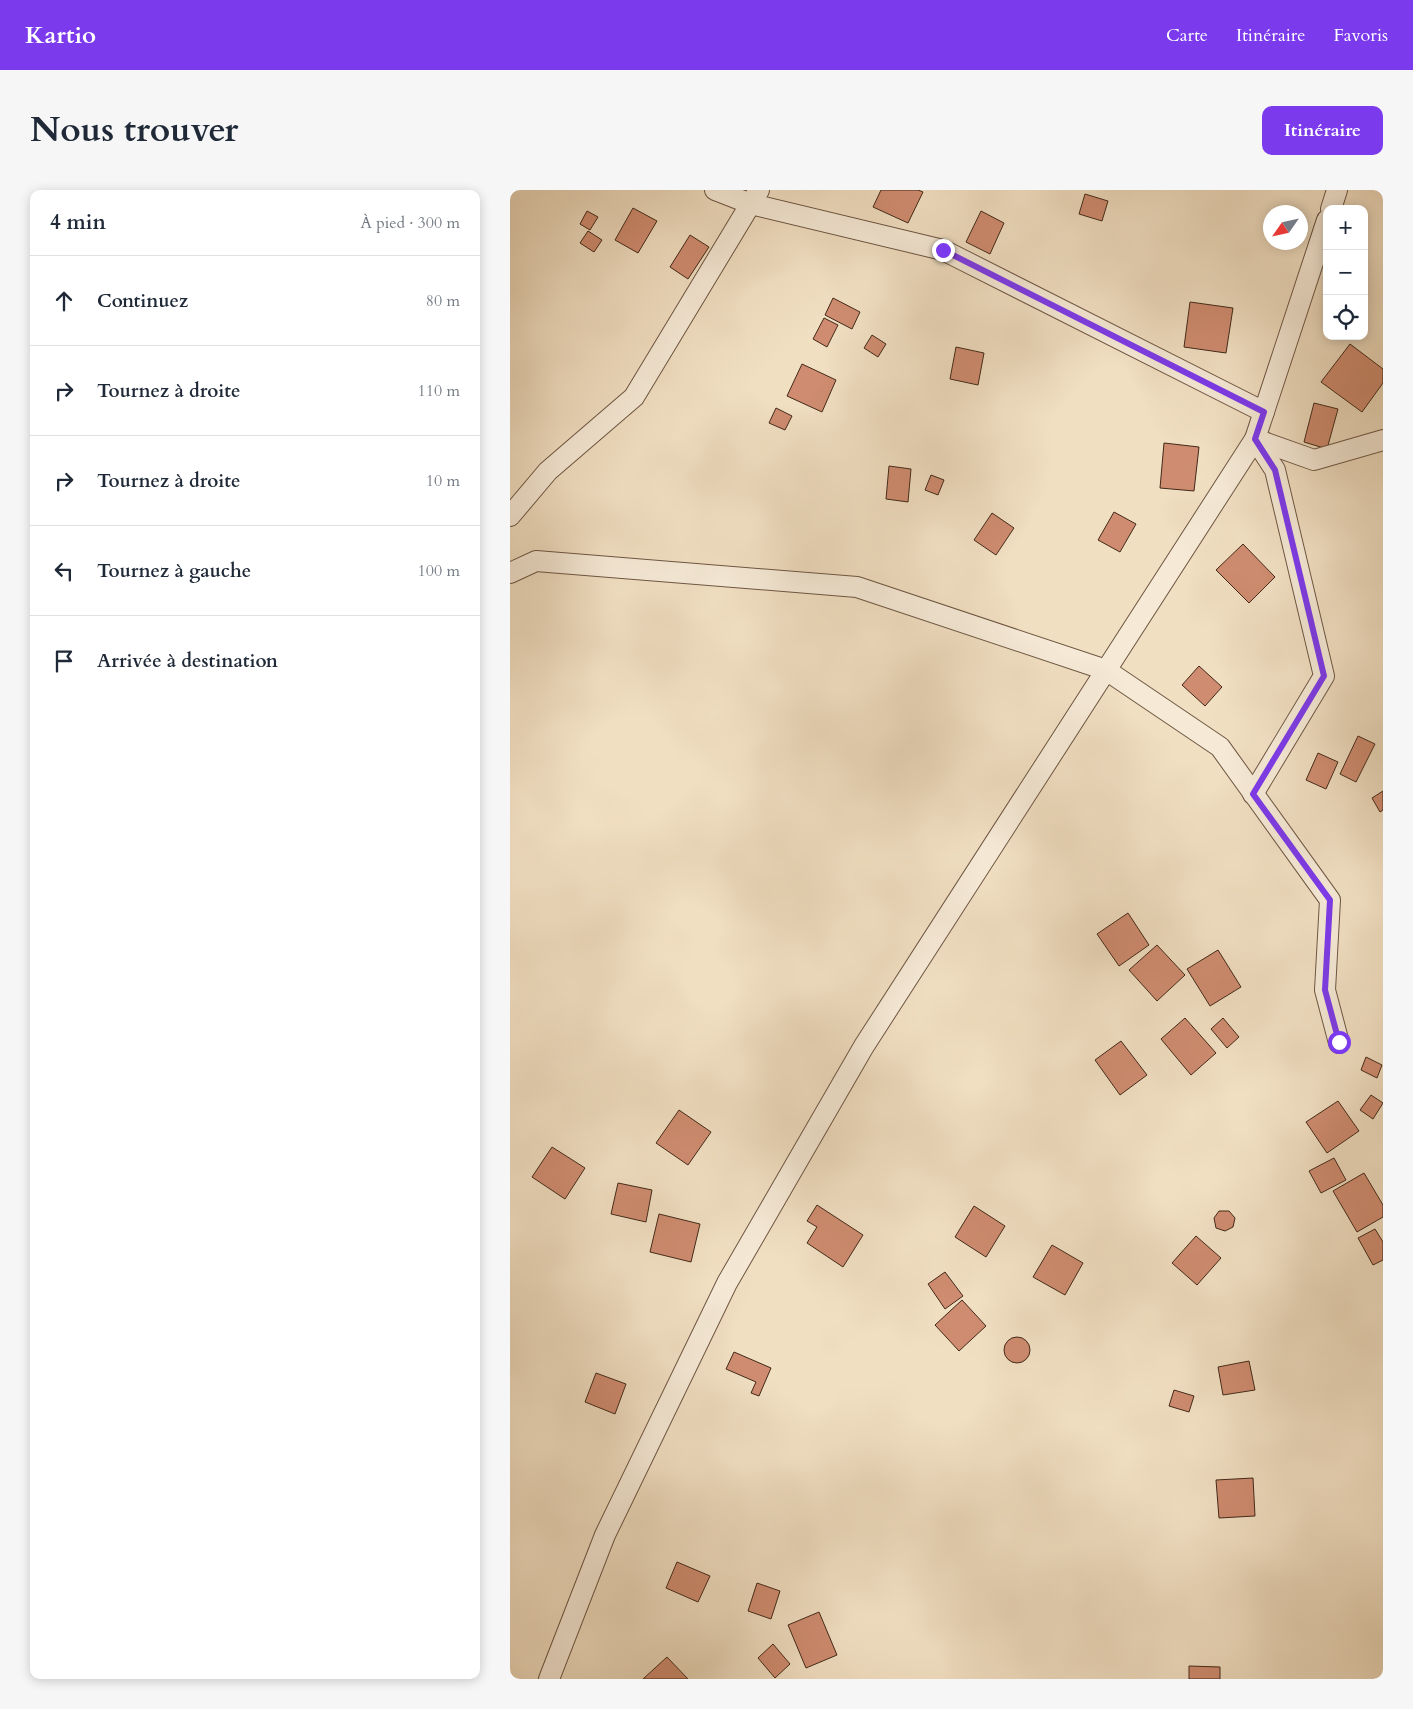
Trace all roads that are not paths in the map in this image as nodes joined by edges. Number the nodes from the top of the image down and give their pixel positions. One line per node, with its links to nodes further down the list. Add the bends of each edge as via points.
1 (715, 190): 3 (street)
2 (1337, 190): 4 (street)
3 (755, 197): 6 (street, via 943,250); 9 (street, via 634,397 548,471)
4 (1331, 205)
5 (1323, 232): 6 (street)
6 (1264, 412): 7 (street)
7 (1255, 439): 8 (street, via 1314,460); 11 (street); 12 (street, via 1275,470 1324,676)
8 (1383, 440)
9 (510, 516)
10 (510, 573): 11 (street, via 536,561 857,587)
11 (1106, 670): 12 (street, via 1220,747); 14 (street, via 864,1046 727,1283 605,1535)
12 (1253, 794): 13 (street, via 1330,900 1325,990)
13 (1339, 1042)
14 (550, 1679)

